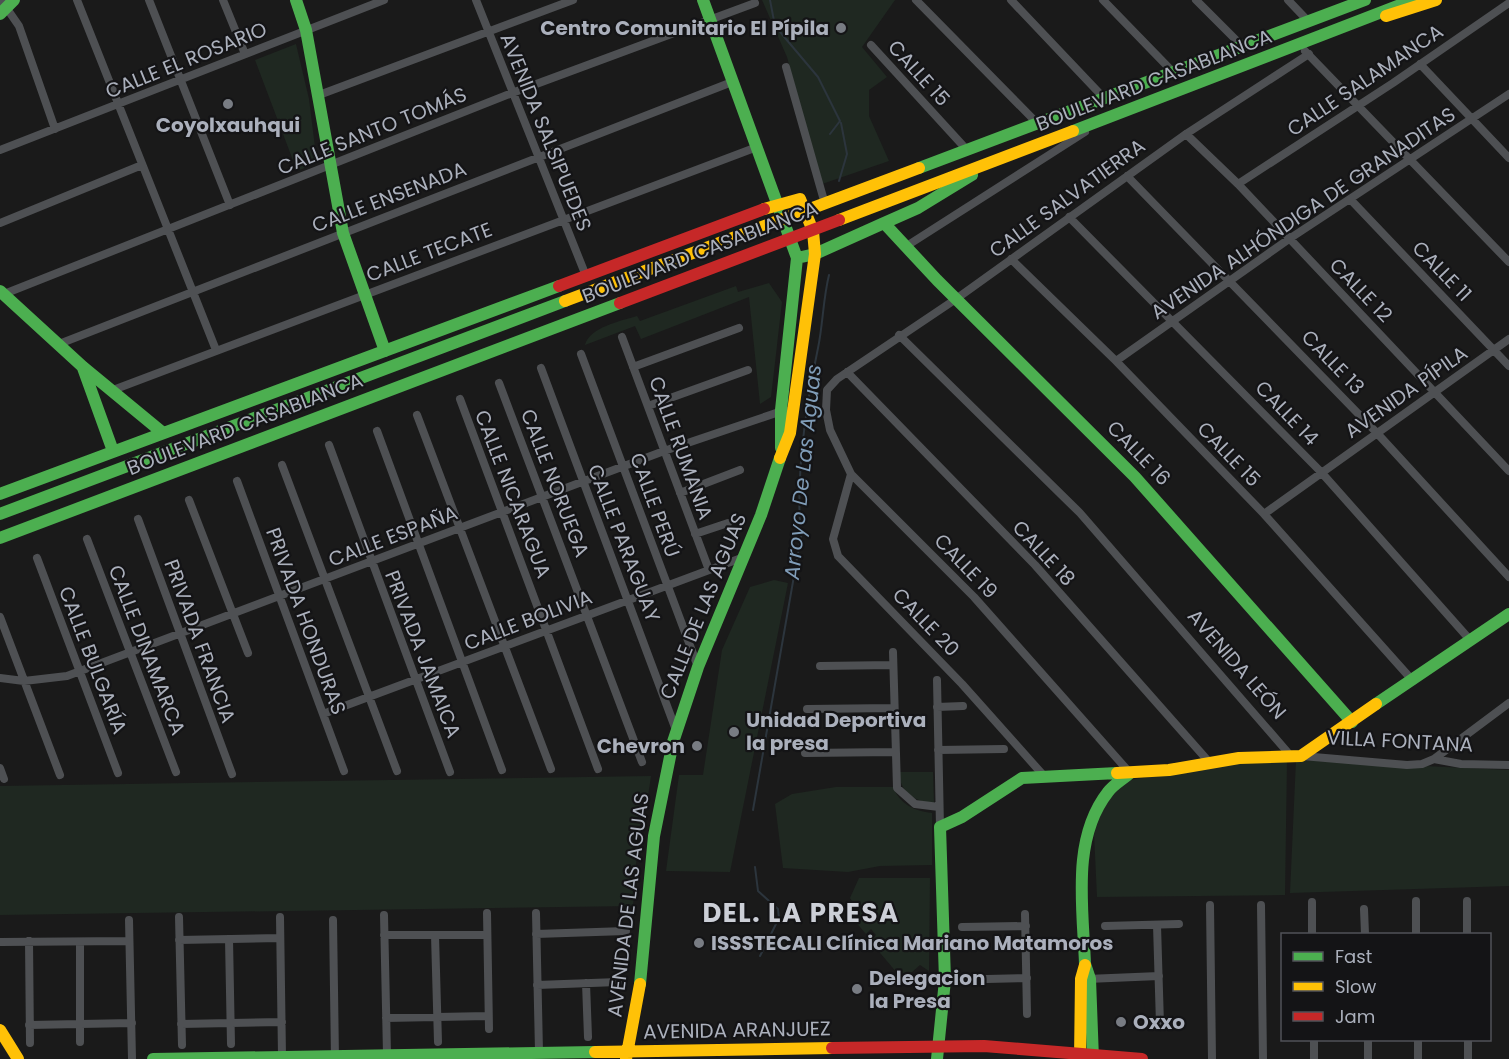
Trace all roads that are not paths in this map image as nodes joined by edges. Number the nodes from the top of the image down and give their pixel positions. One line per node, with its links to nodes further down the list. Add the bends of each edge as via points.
1 (77, 0): 39 (street)
2 (149, 0): 33 (street)
3 (223, 0): 29 (street)
4 (296, 0): 24 (street)
5 (384, 0): 24 (street, CALLE EL ROSARIO)
6 (476, 0): 25 (street, AVENIDA SALSIPUEDES)
7 (573, 0): 25 (street)
8 (703, 0): 21 (street, CALLE DE LAS AGUAS)
9 (916, 0): 43 (street)
10 (1011, 0): 38 (street)
11 (1103, 0): 32 (street)
12 (1196, 0): 27 (street)
13 (1288, 0): 22 (street)
14 (1365, 0): 18 (street, BOULEVARD CASABLANCA)
15 (1413, 0): 23 (street, BOULEVARD CASABLANCA)
16 (1436, 0): 23 (street)
17 (754, 3): 21 (street, CALLE SANTO TOMÁS)
18 (1352, 3): 22 (street, BOULEVARD CASABLANCA)
19 (1509, 3): 30 (street, CALLE SALAMANCA)
20 (6, 5): 44 (street, via 19,26)
21 (710, 20): 34 (street, CALLE DE LAS AGUAS); 35 (street, CALLE SANTO TOMÁS)
22 (1308, 21): 27 (street, BOULEVARD CASABLANCA)
23 (1361, 22): 28 (street, BOULEVARD CASABLANCA)
24 (306, 30): 29 (street, CALLE EL ROSARIO); 37 (street)
25 (488, 32): 35 (street, AVENIDA SALSIPUEDES); 37 (street)
26 (871, 45): 48 (street, CALLE 15)
27 (1240, 45): 32 (street, BOULEVARD CASABLANCA)
28 (1304, 50): 40 (street); 41 (street, BOULEVARD CASABLANCA); 45 (street, CALLE SALVATIERRA)
29 (245, 54): 33 (street, CALLE EL ROSARIO)
30 (1420, 64): 40 (street, CALLE SALAMANCA); 42 (street)
31 (786, 67): 60 (street)
32 (1172, 71): 38 (street, BOULEVARD CASABLANCA)
33 (181, 80): 39 (street, CALLE EL ROSARIO); 58 (street)
34 (732, 82): 46 (street, CALLE DE LAS AGUAS); 49 (street, CALLE ENSENADA)
35 (512, 93): 49 (street, AVENIDA SALSIPUEDES); 54 (street, CALLE SANTO TOMÁS)
36 (1509, 94): 42 (street, AVENIDA ALHÓNDIGA DE GRANADITAS)
37 (319, 95): 54 (street)
38 (1103, 98): 43 (street, BOULEVARD CASABLANCA)
39 (118, 105): 44 (street, CALLE EL ROSARIO); 53 (street)
40 (1360, 105): 51 (street); 56 (street, CALLE SALAMANCA)
41 (1106, 119): 52 (street, BOULEVARD CASABLANCA); 72 (street)
42 (1472, 119): 50 (street); 51 (street, AVENIDA ALHÓNDIGA DE GRANADITAS)
43 (1037, 123): 48 (street, BOULEVARD CASABLANCA)
44 (55, 129): 47 (street, CALLE EL ROSARIO)
45 (1186, 134): 55 (street, CALLE SALVATIERRA); 56 (street, CALLE 12)
46 (757, 147): 59 (street, CALLE DE LAS AGUAS); 63 (street, CALLE TECATE)
47 (0, 150)
48 (967, 150): 60 (street, BOULEVARD CASABLANCA)
49 (538, 157): 63 (street, AVENIDA SALSIPUEDES); 69 (street, CALLE ENSENADA)
50 (1509, 158)
51 (1411, 159): 57 (street, AVENIDA ALHÓNDIGA DE GRANADITAS); 76 (street)
52 (991, 162): 66 (street, via 918,208); 68 (street, BOULEVARD CASABLANCA)
53 (142, 165): 65 (street); 67 (street)
54 (330, 166): 58 (street, CALLE SANTO TOMÁS); 69 (street)
55 (1127, 176): 62 (street, CALLE SALVATIERRA); 78 (street, CALLE 13)
56 (1238, 184): 71 (street, CALLE 12)
57 (1350, 199): 71 (street, AVENIDA ALHÓNDIGA DE GRANADITAS); 89 (street, CALLE 11)
58 (230, 204): 67 (street, CALLE SANTO TOMÁS)
59 (778, 204): 61 (street, via 800,199); 64 (street, CALLE DE LAS AGUAS); 77 (street)
60 (825, 204): 61 (street, BOULEVARD CASABLANCA)
61 (807, 211): 64 (street, BOULEVARD CASABLANCA); 68 (street, CALLE DE LAS AGUAS)
62 (1070, 217): 75 (street, CALLE SALVATIERRA); 83 (street, CALLE 14)
63 (562, 220): 77 (street, AVENIDA SALSIPUEDES); 81 (street, CALLE TECATE)
64 (784, 220): 70 (street, CALLE DE LAS AGUAS); 128 (street, BOULEVARD CASABLANCA)
65 (0, 223)
66 (884, 223): 72 (street, CALLE 16); 73 (street)
67 (167, 229): 79 (street); 80 (street, CALLE SANTO TOMÁS)
68 (813, 231): 70 (street, BOULEVARD CASABLANCA); 73 (street, CALLE DE LAS AGUAS)
69 (343, 233): 79 (street, CALLE ENSENADA); 81 (street)
70 (791, 238): 74 (street, CALLE DE LAS AGUAS); 134 (street, BOULEVARD CASABLANCA)
71 (1289, 239): 78 (street, AVENIDA ALHÓNDIGA DE GRANADITAS); 102 (street, CALLE 12)
72 (905, 247): 82 (street, CALLE 16)
73 (815, 254): 74 (street); 106 (street, CALLE DE LAS AGUAS)
74 (797, 258): 105 (street, CALLE DE LAS AGUAS)
75 (1011, 259): 82 (street, CALLE SALVATIERRA); 93 (street, CALLE 15)
76 (1509, 262)
77 (586, 276): 91 (street)
78 (1231, 280): 83 (street, AVENIDA ALHÓNDIGA DE GRANADITAS); 109 (street, CALLE 13)
79 (192, 291): 88 (street, CALLE ENSENADA); 90 (street)
80 (2, 293): 88 (street)
81 (364, 294): 90 (street, CALLE TECATE); 91 (street)
82 (956, 299): 85 (street, CALLE SALVATIERRA); 174 (street, CALLE 16, via 1182,526)
83 (1174, 320): 93 (street, AVENIDA ALHÓNDIGA DE GRANADITAS); 119 (street, CALLE 14)
84 (739, 328): 96 (street)
85 (899, 335): 99 (street, CALLE SALVATIERRA); 180 (street, AVENIDA LEÓN, via 1080,513)
86 (622, 337): 96 (street, CALLE RUMANIA)
87 (1509, 339): 89 (street, AVENIDA PÍPILA)
88 (59, 344): 95 (street)
89 (1494, 349): 94 (street, CALLE 11); 102 (street, AVENIDA PÍPILA)
90 (216, 350): 101 (street, CALLE TECATE)
91 (385, 351): 110 (street)
92 (581, 354): 116 (street, CALLE PERÚ)
93 (1116, 361): 129 (street, CALLE 15)
94 (1509, 366)
95 (83, 367): 101 (street); 112 (street)
96 (633, 367): 104 (street, CALLE RUMANIA)
97 (541, 368): 121 (street, CALLE PARAGUAY)
98 (748, 370): 104 (street)
99 (847, 372): 120 (street, CALLE 19, via 826,390 826,410 833,440); 183 (street, CALLE 18, via 1035,565)
100 (500, 383): 125 (street, CALLE NORUEGA)
101 (113, 390): 110 (street)
102 (1435, 392): 109 (street, AVENIDA PÍPILA); 118 (street, CALLE 12)
103 (460, 399): 127 (street, CALLE NICARAGUA)
104 (648, 406): 114 (street, CALLE RUMANIA)
105 (781, 410): 106 (street, CALLE ESPAÑA); 113 (street, CALLE DE LAS AGUAS); 114 (street, CALLE ESPAÑA)
106 (795, 411): 113 (street, CALLE DE LAS AGUAS)
107 (417, 415): 132 (street)
108 (377, 431): 136 (street)
109 (1376, 432): 119 (street, AVENIDA PÍPILA); 141 (street, CALLE 13)
110 (163, 433): 112 (street)
111 (329, 445): 139 (street, PRIVADA JAMAICA)
112 (113, 450): 124 (street)
113 (782, 450): 137 (street, CALLE DE LAS AGUAS)
114 (664, 451): 116 (street, CALLE ESPAÑA); 123 (street, CALLE RUMANIA)
115 (282, 465): 142 (street, PRIVADA HONDURAS)
116 (623, 466): 121 (street, CALLE ESPAÑA); 143 (street, CALLE PERÚ)
117 (740, 471): 123 (street)
118 (1509, 471)
119 (1321, 472): 129 (street, AVENIDA PÍPILA); 152 (street, CALLE 14)
120 (850, 474): 195 (street, CALLE 19, via 974,597); 197 (street, CALLE 20, via 833,539 838,556 962,684)
121 (583, 481): 125 (street, CALLE ESPAÑA); 145 (street, CALLE PARAGUAY)
122 (237, 482): 144 (street, PRIVADA HONDURAS)
123 (680, 493): 133 (street, CALLE RUMANIA)
124 (0, 494)
125 (543, 497): 127 (street, CALLE ESPAÑA); 147 (street, CALLE NORUEGA)
126 (189, 500): 146 (street)
127 (502, 512): 132 (street, CALLE ESPAÑA); 150 (street, CALLE NICARAGUA)
128 (0, 514)
129 (1264, 514): 166 (street, CALLE 15)
130 (138, 519): 151 (street, PRIVADA FRANCIA)
131 (728, 523): 133 (street)
132 (460, 528): 136 (street, CALLE ESPAÑA); 153 (street)
133 (696, 534): 140 (street, CALLE RUMANIA)
134 (0, 538)
135 (87, 539): 154 (street, CALLE DINAMARCA)
136 (419, 543): 139 (street, CALLE ESPAÑA); 157 (street)
137 (744, 556): 140 (street, CALLE BOLIVIA); 160 (street, CALLE DE LAS AGUAS)
138 (37, 558): 161 (street, CALLE BULGARÍA)
139 (371, 562): 142 (street, CALLE ESPAÑA); 163 (street, PRIVADA JAMAICA)
140 (709, 570): 143 (street, CALLE BOLIVIA)
141 (1509, 577)
142 (325, 579): 144 (street, CALLE ESPAÑA); 167 (street, PRIVADA HONDURAS)
143 (667, 585): 145 (street, CALLE BOLIVIA); 160 (street, CALLE PERÚ)
144 (279, 596): 146 (street, CALLE ESPAÑA); 173 (street, PRIVADA HONDURAS)
145 (628, 600): 147 (street, CALLE BOLIVIA); 175 (street, CALLE PARAGUAY)
146 (233, 614): 151 (street, CALLE ESPAÑA); 156 (street)
147 (587, 615): 150 (street, CALLE BOLIVIA); 182 (street, CALLE NORUEGA)
148 (1509, 615): 152 (street)
149 (0, 617): 165 (street)
150 (546, 630): 153 (street, CALLE BOLIVIA); 187 (street, CALLE NICARAGUA)
151 (180, 634): 154 (street, CALLE ESPAÑA); 194 (street, PRIVADA FRANCIA)
152 (1471, 641): 166 (street)
153 (504, 646): 157 (street, CALLE BOLIVIA); 186 (street)
154 (130, 652): 161 (street, CALLE ESPAÑA); 191 (street, CALLE DINAMARCA)
155 (893, 652): 158 (street)
156 (248, 653)
157 (461, 662): 163 (street, CALLE BOLIVIA); 188 (street)
158 (893, 665): 159 (street); 171 (street)
159 (820, 666)
160 (698, 667): 175 (street, CALLE DE LAS AGUAS)
161 (80, 672): 165 (street, CALLE ESPAÑA, via 56,679); 193 (street, CALLE BULGARÍA)
162 (0, 678): 165 (street, CALLE ESPAÑA)
163 (415, 679): 167 (street, CALLE BOLIVIA); 192 (street, PRIVADA JAMAICA)
164 (937, 680): 170 (street)
165 (24, 681): 196 (street)
166 (1413, 681): 174 (street)
167 (369, 696): 173 (street, CALLE BOLIVIA); 190 (street, PRIVADA HONDURAS)
168 (1509, 703): 181 (street)
169 (963, 706): 170 (street)
170 (937, 707): 177 (street)
171 (894, 708): 172 (street); 178 (street)
172 (807, 710)
173 (323, 714): 189 (street, PRIVADA HONDURAS)
174 (1352, 722): 180 (street)
175 (676, 730): 199 (street, CALLE DE LAS AGUAS)
176 (1004, 749): 177 (street)
177 (938, 750): 200 (street)
178 (895, 752): 179 (street); 200 (street, via 895,780 902,793 915,804)
179 (805, 753)
180 (1296, 755): 181 (street, VILLA FONTANA, via 1407,765); 183 (street)
181 (1434, 759): 184 (street, VILLA FONTANA)
182 (642, 762)
183 (1209, 762): 195 (street)
184 (1509, 765)
185 (0, 768): 198 (street)
186 (551, 769)
187 (598, 769)
188 (502, 770)
189 (344, 771)
190 (397, 771)
191 (176, 772)
192 (450, 772)
193 (118, 773)
194 (232, 774)
195 (1130, 774): 197 (street); 239 (street, via 1110,786 1098,802 1088,829 1083,864)
196 (60, 775)
197 (1044, 776): 201 (street, via 1022,778 1006,785 965,816)
198 (4, 779)
199 (665, 779): 270 (street, AVENIDA DE LAS AGUAS, via 649,878 642,975)
200 (939, 807): 201 (street)
201 (940, 827): 240 (street)
202 (1467, 900): 225 (street)
203 (1416, 901): 224 (street)
204 (1312, 902): 222 (street)
205 (1210, 904): 278 (street)
206 (1261, 905): 279 (street)
207 (1364, 909): 223 (street)
208 (536, 912): 226 (street)
209 (487, 914): 229 (street)
210 (1025, 914): 218 (street)
211 (384, 915): 227 (street)
212 (179, 916): 232 (street)
213 (280, 916): 230 (street)
214 (333, 920): 273 (street)
215 (129, 921): 234 (street)
216 (1179, 924): 217 (street)
217 (1157, 925): 219 (street); 237 (street)
218 (1026, 926): 220 (street); 238 (street)
219 (1105, 926)
220 (962, 927)
221 (626, 931): 226 (street)
222 (1312, 933)
223 (1365, 933)
224 (1416, 933)
225 (1467, 933)
226 (536, 934): 243 (street)
227 (384, 935): 228 (street); 247 (street)
228 (435, 935): 229 (street); 246 (street)
229 (487, 935): 245 (street)
230 (280, 938): 231 (street); 248 (street)
231 (229, 939): 232 (street); 250 (street)
232 (179, 940): 252 (street)
233 (29, 941): 235 (street); 236 (street); 254 (street)
234 (129, 941): 236 (street); 249 (street)
235 (0, 942)
236 (80, 942): 251 (street)
237 (1159, 976): 239 (street); 253 (street)
238 (1027, 978): 240 (street); 244 (street)
239 (1085, 979): 272 (street)
240 (945, 980): 268 (street)
241 (618, 982): 242 (street)
242 (586, 983): 243 (street); 257 (street)
243 (537, 985): 267 (street)
244 (1027, 1014)
245 (488, 1016): 246 (street); 255 (street)
246 (437, 1017): 247 (street); 263 (street)
247 (386, 1018): 269 (street)
248 (282, 1022): 250 (street); 271 (street)
249 (132, 1023): 251 (street); 275 (street)
250 (230, 1023): 252 (street); 265 (street)
251 (80, 1024): 254 (street); 262 (street)
252 (181, 1024): 266 (street)
253 (1160, 1024)
254 (29, 1025): 264 (street)
255 (489, 1029)
256 (0, 1030): 274 (street)
257 (588, 1037)
258 (1314, 1041): 280 (street)
259 (1368, 1041): 281 (street)
260 (1418, 1041): 282 (street)
261 (1468, 1041): 283 (street)
262 (81, 1042)
263 (438, 1042)
264 (30, 1043)
265 (231, 1044)
266 (182, 1045)
267 (539, 1052): 269 (street, AVENIDA ARANJUEZ); 270 (street, AVENIDA ARANJUEZ)
268 (938, 1053): 270 (street, AVENIDA ARANJUEZ); 272 (street, AVENIDA ARANJUEZ, via 1014,1046)
269 (387, 1054): 273 (street, AVENIDA ARANJUEZ)
270 (623, 1055)
271 (282, 1056): 273 (street, AVENIDA ARANJUEZ); 276 (street, AVENIDA ARANJUEZ)
272 (1086, 1056): 277 (street, AVENIDA ARANJUEZ)
273 (335, 1057)
274 (18, 1059)
275 (132, 1059)
276 (153, 1059)
277 (1142, 1059)
278 (1212, 1059)
279 (1263, 1059)
280 (1314, 1059)
281 (1368, 1059)
282 (1418, 1059)
283 (1468, 1059)

